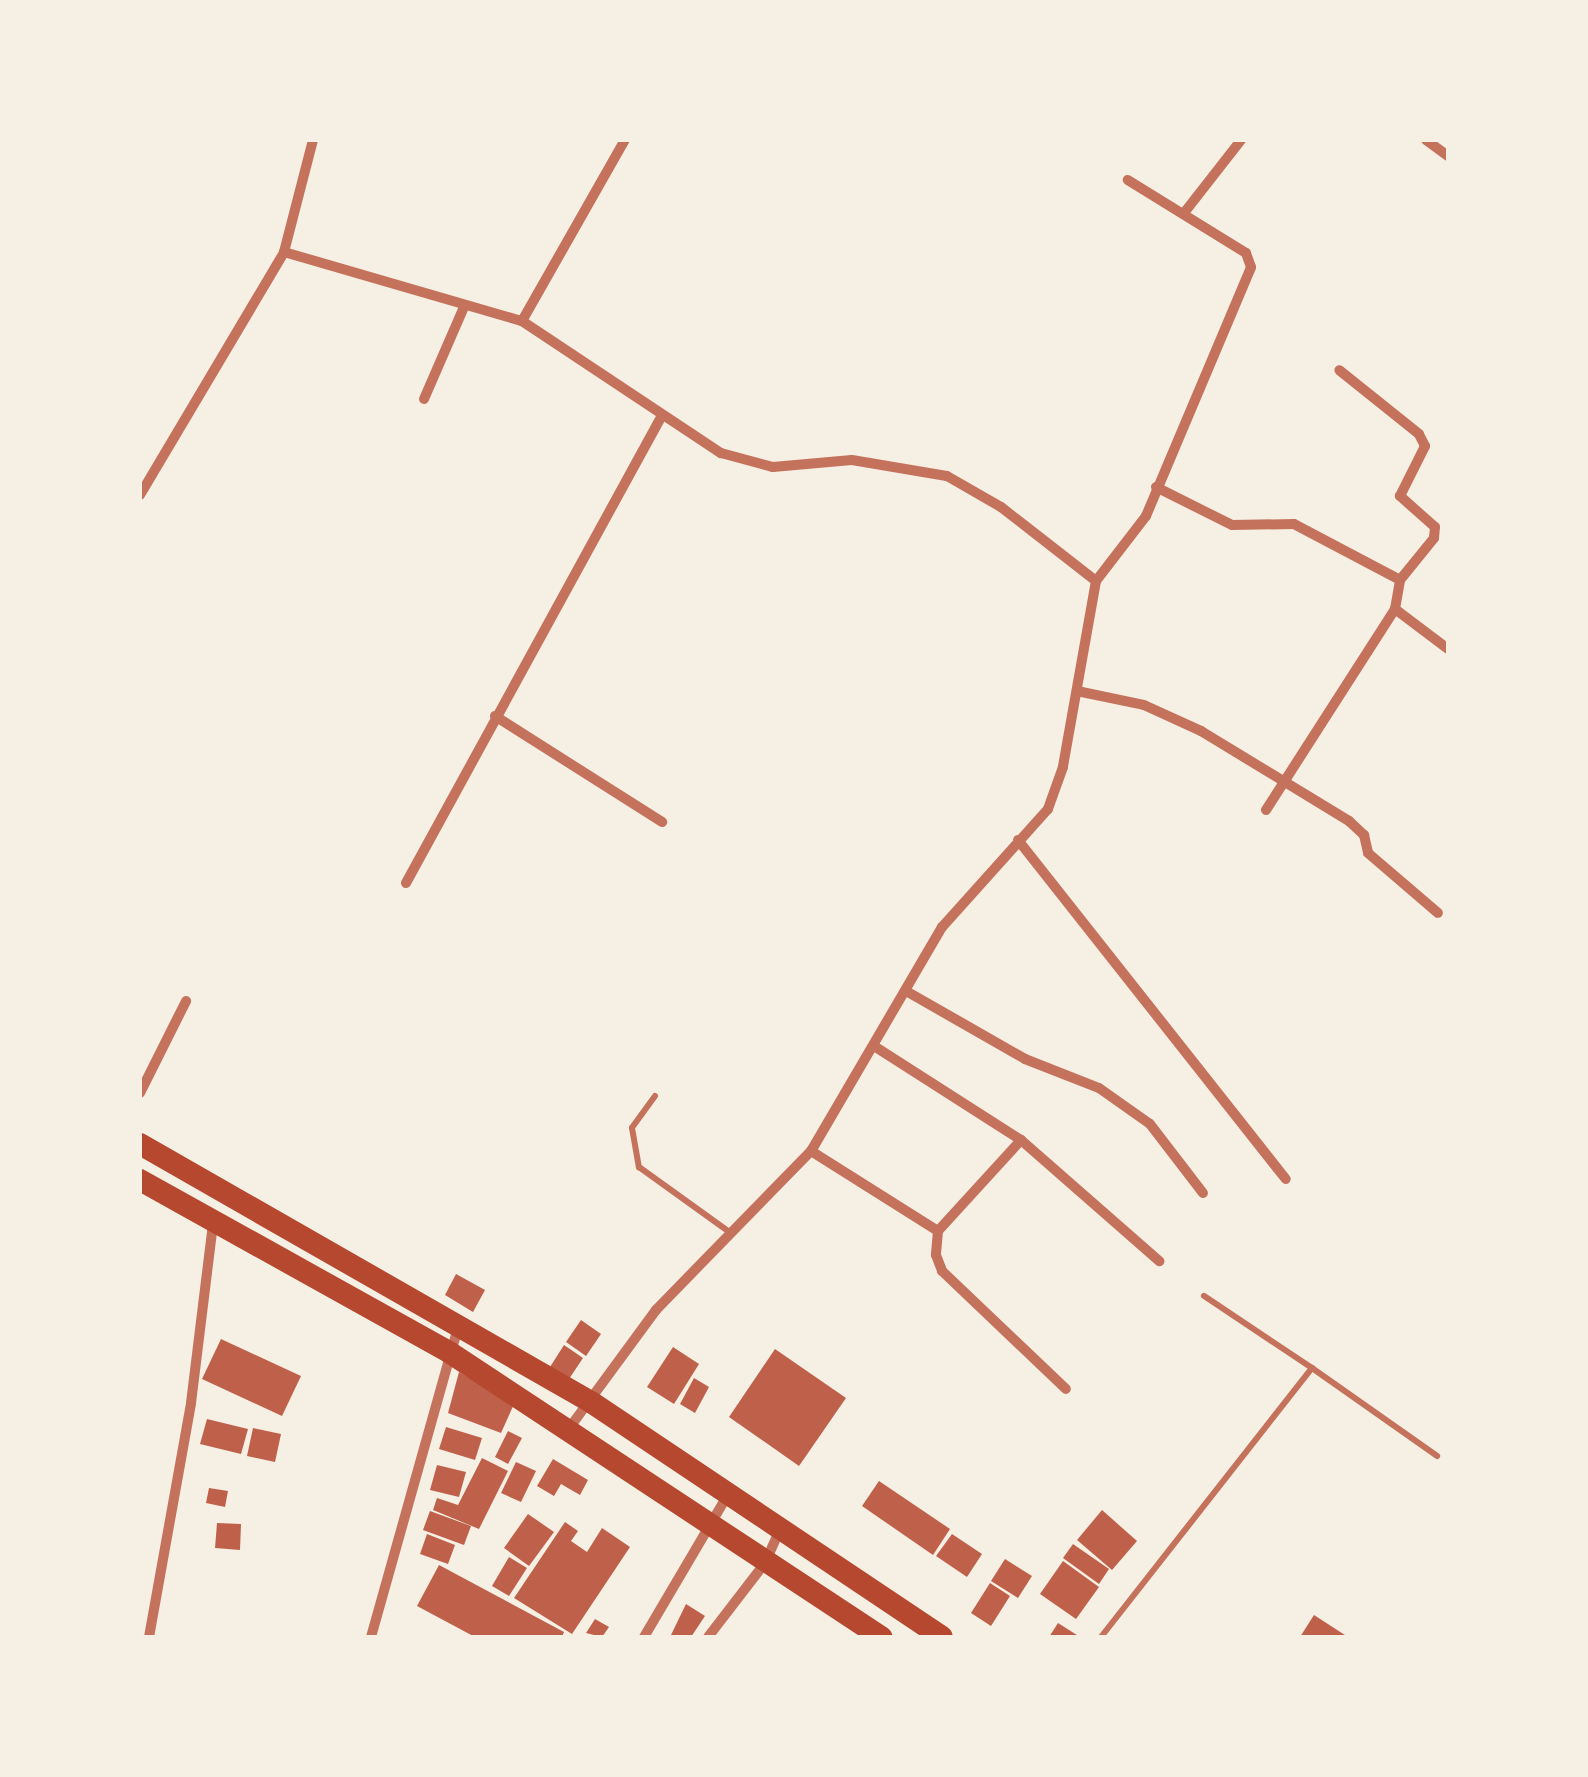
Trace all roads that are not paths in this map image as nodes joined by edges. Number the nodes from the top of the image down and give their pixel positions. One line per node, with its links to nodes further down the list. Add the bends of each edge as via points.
1 (313, 140): 8 (street)
2 (625, 140): 10 (street)
3 (1241, 140): 7 (street)
4 (1426, 140): 5 (street)
5 (1448, 156)
6 (1128, 180): 7 (street)
7 (1184, 214): 14 (street, via 1246,253 1251,267)
8 (284, 252): 9 (street); 15 (street)
9 (464, 307): 10 (street); 12 (street)
10 (522, 320): 13 (street)
11 (1339, 370): 16 (street, via 1426,446 1400,496 1434,527 1434,538)
12 (424, 399)
13 (660, 419): 17 (street, via 721,453 773,466 852,460 947,476 1002,507); 21 (street)
14 (1156, 487): 16 (street, via 1232,525 1294,524); 17 (street, via 1146,516)
15 (140, 496)
16 (1400, 580): 18 (street)
17 (1096, 581): 20 (street)
18 (1395, 608): 19 (street); 22 (street)
19 (1448, 649)
20 (1078, 691): 22 (street, via 1144,705); 25 (street, via 1058,793)
21 (496, 716): 24 (street); 26 (street)
22 (1283, 781): 23 (street); 27 (street, via 1350,821 1364,835 1368,853)
23 (1266, 810)
24 (662, 822)
25 (1018, 840): 28 (street, via 942,928); 36 (street)
26 (406, 883)
27 (1438, 913)
28 (906, 991): 30 (street); 38 (street, via 1025,1059 1110,1095 1150,1124)
29 (186, 1001): 31 (street)
30 (874, 1046): 33 (street); 35 (street)
31 (140, 1093)
32 (654, 1096): 40 (lane, via 632,1128 638,1166)
33 (1021, 1140): 41 (street); 42 (street)
34 (140, 1144): 44 (highway)
35 (811, 1152): 40 (street); 41 (street)
36 (1286, 1179)
37 (140, 1180): 39 (highway)
38 (1203, 1192)
39 (213, 1221): 44 (highway); 54 (street, via 191,1403)
40 (728, 1231): 47 (street, via 656,1310)
41 (938, 1231): 46 (street, via 942,1270)
42 (1158, 1261)
43 (1204, 1296): 45 (lane)
44 (453, 1341): 47 (highway); 48 (highway); 55 (street)
45 (1312, 1368): 49 (lane); 60 (lane)
46 (1066, 1390)
47 (591, 1402): 48 (street); 50 (highway)
48 (570, 1427): 51 (highway)
49 (1436, 1456)
50 (728, 1494): 51 (street); 52 (highway)
51 (709, 1525): 53 (highway); 56 (street)
52 (780, 1529): 53 (street); 59 (highway)
53 (765, 1563): 57 (street); 58 (highway)
54 (149, 1637)
55 (371, 1637)
56 (644, 1637)
57 (708, 1637)
58 (881, 1637)
59 (942, 1637)
60 (1101, 1637)

